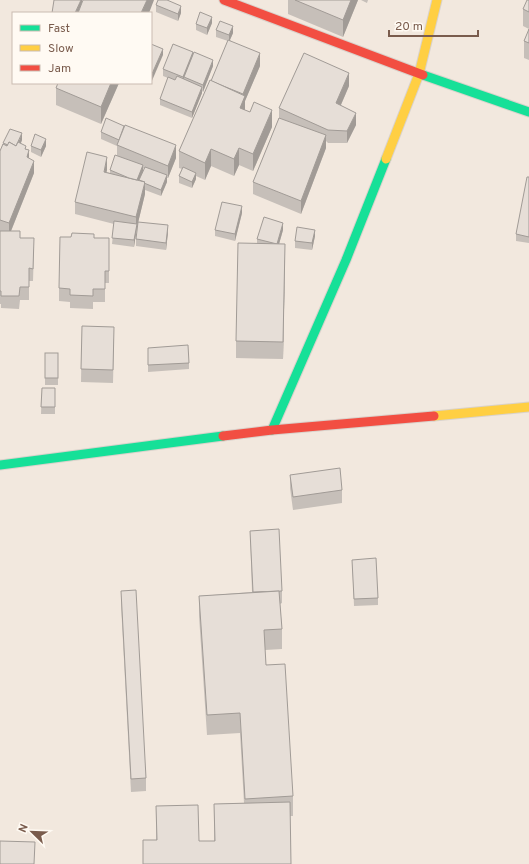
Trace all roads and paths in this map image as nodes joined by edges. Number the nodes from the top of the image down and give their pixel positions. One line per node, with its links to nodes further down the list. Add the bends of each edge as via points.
1 (224, 0): 3 (street)
2 (437, 0): 3 (street)
3 (419, 74): 4 (street); 6 (street, via 346,260)
4 (529, 112)
5 (529, 407): 6 (street)
6 (272, 430): 7 (street)
7 (0, 465)

